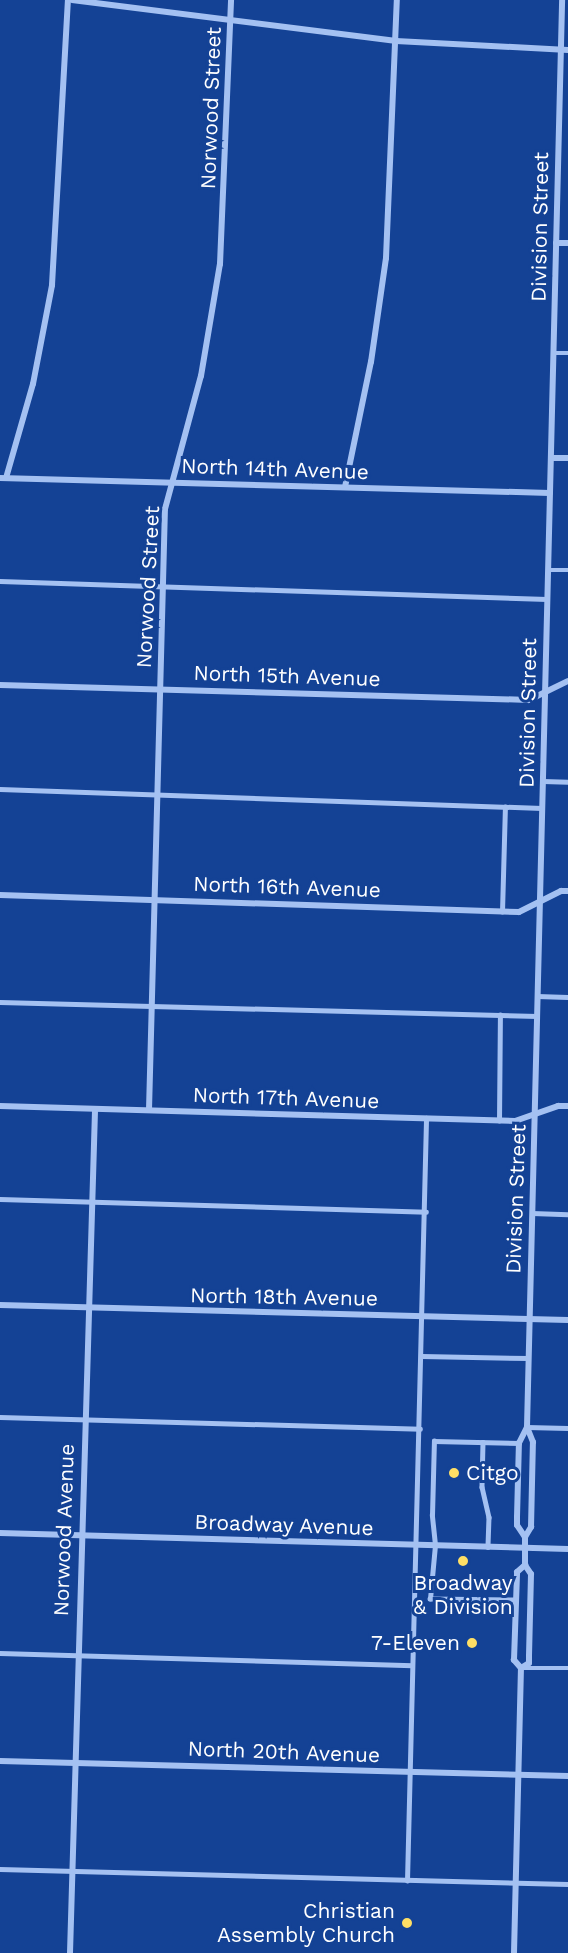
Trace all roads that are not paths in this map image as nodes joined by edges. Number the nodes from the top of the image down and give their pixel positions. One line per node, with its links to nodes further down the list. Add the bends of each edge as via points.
1 (70, 0): 5 (street); 15 (street, via 52,285 33,384)
2 (231, 0): 5 (street, Norwood Street)
3 (397, 0): 6 (street)
4 (562, 0): 7 (street, Division Street)
5 (230, 21): 6 (street); 16 (street, Norwood Street, via 220,264 201,376)
6 (396, 41): 7 (street); 17 (street, via 386,258 371,362)
7 (560, 50): 8 (street); 9 (street, Division Street)
8 (568, 50)
9 (556, 243): 10 (street); 11 (street, Division Street)
10 (568, 243)
11 (553, 353): 12 (lane); 13 (street, Division Street)
12 (568, 353)
13 (550, 458): 14 (street); 18 (street, Division Street)
14 (568, 458)
15 (3, 478): 16 (street, North 14th Avenue)
16 (173, 482): 17 (street, North 14th Avenue); 22 (street, Norwood Street, via 165,509)
17 (345, 487): 18 (street, North 14th Avenue)
18 (550, 493): 19 (street, Division Street)
19 (548, 570): 20 (lane); 23 (street, Division Street)
20 (568, 570)
21 (0, 581): 22 (lane)
22 (163, 586): 23 (lane); 26 (street, Norwood Street)
23 (547, 598): 27 (street, Division Street)
24 (568, 681): 27 (street, North 15th Avenue)
25 (0, 685): 26 (street, North 15th Avenue)
26 (160, 689): 27 (street, North 15th Avenue, via 529,700); 31 (street, Norwood Street)
27 (545, 693): 28 (street, Division Street)
28 (543, 781): 29 (lane); 33 (street, Division Street)
29 (568, 782)
30 (0, 789): 31 (lane)
31 (157, 794): 32 (lane); 36 (street, Norwood Street)
32 (505, 807): 33 (lane); 38 (lane)
33 (542, 808): 37 (street, Division Street)
34 (568, 891): 37 (street, North 16th Avenue)
35 (0, 894): 36 (street, North 16th Avenue)
36 (155, 898): 38 (street, North 16th Avenue); 42 (street, Norwood Street)
37 (540, 902): 38 (street, North 16th Avenue, via 519,912); 39 (street, Division Street)
38 (502, 912)
39 (537, 996): 40 (lane); 44 (street, Division Street)
40 (568, 997)
41 (0, 1002): 42 (lane)
42 (152, 1006): 43 (lane); 48 (street, Norwood Street)
43 (500, 1015): 44 (lane); 51 (lane)
44 (537, 1016): 49 (street, Division Street)
45 (0, 1106): 47 (street, North 17th Avenue)
46 (568, 1106): 49 (street, North 17th Avenue)
47 (95, 1109): 48 (street, North 17th Avenue); 53 (street, Norwood Avenue)
48 (149, 1110): 50 (street, North 17th Avenue)
49 (535, 1114): 51 (street, North 17th Avenue, via 515,1121); 55 (street, Division Street)
50 (426, 1118): 51 (street, North 17th Avenue); 54 (lane)
51 (499, 1121)
52 (0, 1200): 53 (lane)
53 (92, 1202): 54 (lane); 58 (street, Norwood Avenue)
54 (426, 1212): 59 (lane)
55 (532, 1213): 56 (lane); 60 (street, Division Street)
56 (568, 1214)
57 (0, 1305): 58 (street, North 18th Avenue)
58 (88, 1308): 59 (street, North 18th Avenue); 65 (street, Norwood Avenue)
59 (423, 1317): 60 (street, North 18th Avenue); 62 (lane)
60 (529, 1319): 61 (street, North 18th Avenue); 63 (street, Division Street)
61 (568, 1320)
62 (422, 1356): 63 (lane); 68 (lane)
63 (528, 1358): 66 (street, Division Street)
64 (0, 1417): 65 (lane)
65 (84, 1420): 68 (lane); 72 (street, Norwood Avenue)
66 (527, 1427): 67 (lane); 70 (street, Division Street); 73 (street, Division Street, via 533,1442 531,1527)
67 (568, 1428)
68 (420, 1429): 74 (lane)
69 (483, 1442): 70 (lane); 75 (lane, via 434,1441); 76 (lane, via 482,1487 489,1517)
70 (519, 1443): 73 (street, Division Street, via 517,1525)
71 (0, 1533): 72 (street, Broadway Avenue)
72 (80, 1535): 74 (street, Broadway Avenue); 82 (street, Norwood Avenue)
73 (525, 1537): 77 (street, Division Street)
74 (415, 1545): 75 (street, Broadway Avenue); 83 (lane)
75 (435, 1545): 76 (street, Broadway Avenue); 80 (lane, via 430,1599)
76 (488, 1547): 77 (street, Broadway Avenue)
77 (525, 1548): 78 (street, Broadway Avenue); 79 (street, Division Street)
78 (568, 1549)
79 (525, 1564): 80 (street, Division Street, via 517,1572); 84 (street, Division Street, via 531,1574 529,1663)
80 (516, 1600): 84 (street, Division Street, via 514,1660)
81 (0, 1653): 82 (lane)
82 (77, 1655): 83 (lane); 87 (street, Norwood Avenue)
83 (412, 1665): 88 (lane)
84 (521, 1668): 85 (lane); 89 (street, Division Street)
85 (568, 1668)
86 (0, 1761): 87 (street, North 20th Avenue)
87 (74, 1763): 88 (street, North 20th Avenue); 92 (street, Norwood Avenue)
88 (410, 1773): 89 (street, North 20th Avenue); 93 (lane)
89 (518, 1776): 90 (street, North 20th Avenue); 94 (street, Division Street)
90 (568, 1776)
91 (0, 1869): 92 (lane)
92 (72, 1871): 93 (lane); 96 (street, Norwood Avenue)
93 (407, 1881): 94 (lane)
94 (515, 1884): 95 (lane); 97 (street, Division Street)
95 (568, 1884)
96 (70, 1953)
97 (513, 1953)

